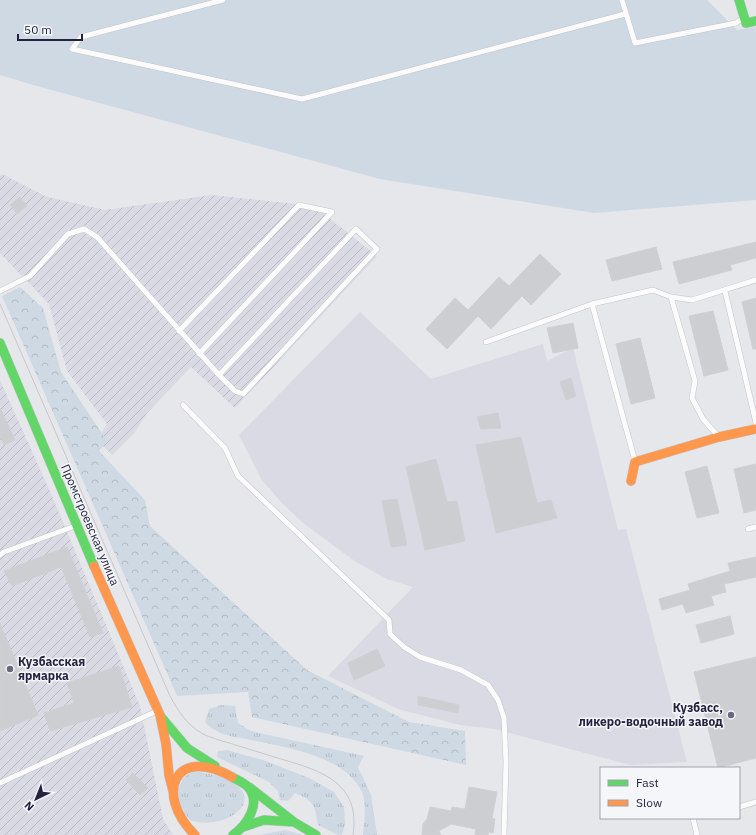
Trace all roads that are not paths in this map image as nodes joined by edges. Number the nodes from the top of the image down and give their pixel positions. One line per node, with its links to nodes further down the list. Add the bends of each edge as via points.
1 (223, 0): 4 (lane, via 81,37 72,49 302,99)
2 (622, 0): 4 (lane)
3 (739, 0): 5 (street)
4 (625, 14): 5 (lane, via 635,43 736,23)
5 (744, 18): 6 (street, via 746,23)
6 (756, 21)
7 (756, 280): 9 (lane)
8 (0, 291): 12 (lane, via 30,276 68,234 84,229 96,237)
9 (725, 291): 10 (lane, via 692,300); 18 (lane)
10 (671, 297): 11 (lane, via 653,290); 20 (lane, via 695,381 692,398 703,420)
11 (592, 304): 13 (lane); 21 (lane)
12 (179, 331): 15 (lane); 15 (lane, via 299,205 332,212)
13 (486, 342)
14 (0, 343): 23 (street, Промстроевская улица)
15 (199, 354): 16 (lane)
16 (219, 375): 16 (lane, via 235,391 243,394 377,249 356,229)
17 (183, 405): 40 (lane, via 225,448 238,476 389,620 390,634 404,647 420,657 461,670 488,685 498,700 504,718)
18 (756, 423)
19 (756, 429): 20 (street)
20 (719, 437): 21 (street)
21 (635, 462): 22 (street)
22 (631, 480)
23 (76, 525): 26 (lane); 27 (street, Промстроевская улица)
24 (756, 527): 25 (lane)
25 (748, 529)
26 (0, 555)
27 (159, 713): 28 (street, via 187,748); 29 (lane); 31 (street)
28 (223, 771): 30 (street); 31 (street, via 202,765 184,769 176,778)
29 (0, 783)
30 (247, 786): 35 (street); 36 (street, via 253,797 253,809)
31 (173, 790): 37 (street, via 181,820)
32 (756, 802): 33 (lane)
33 (740, 807)
34 (692, 819): 41 (lane)
35 (294, 822): 36 (street, via 264,820); 39 (street)
36 (243, 827): 38 (street)
37 (194, 835)
38 (235, 835)
39 (316, 835)
40 (504, 835)
41 (697, 835)

